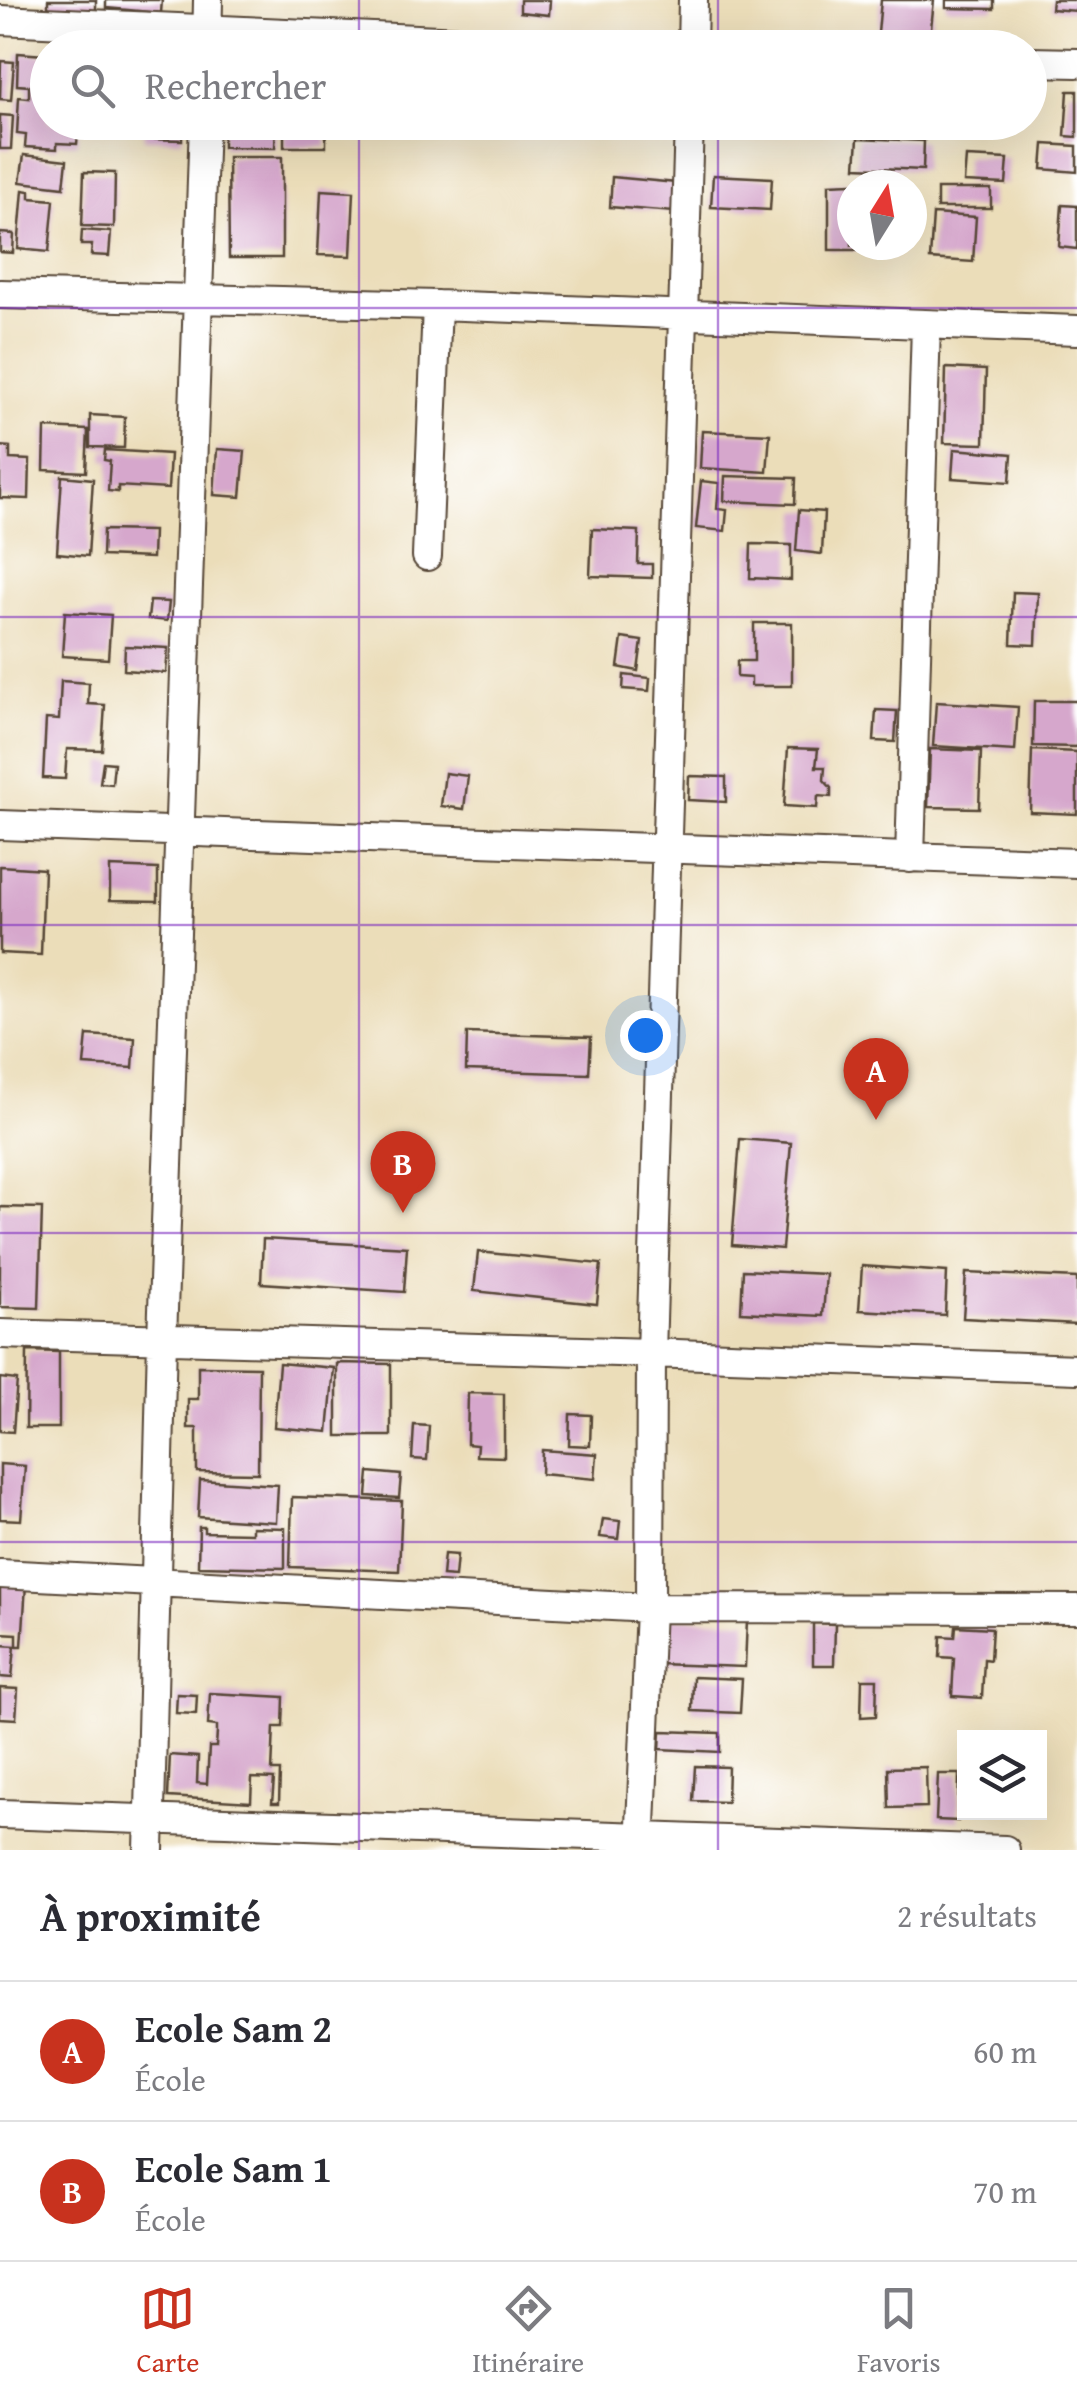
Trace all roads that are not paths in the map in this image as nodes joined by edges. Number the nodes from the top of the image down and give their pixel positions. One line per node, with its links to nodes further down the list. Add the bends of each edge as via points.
1 (693, 0): 5 (street)
2 (0, 20): 3 (street)
3 (207, 25): 4 (street)
4 (296, 30)
5 (692, 30)
6 (1047, 62): 7 (street)
7 (1077, 63)
8 (203, 140): 11 (street)
9 (688, 140): 13 (street)
10 (0, 294): 11 (street)
11 (198, 300): 12 (street); 18 (street)
12 (438, 305): 13 (street); 16 (street)
13 (683, 316): 14 (street); 19 (street)
14 (926, 325): 15 (street); 20 (street)
15 (1077, 330)
16 (427, 556)
17 (0, 825): 18 (street)
18 (182, 832): 19 (street); 23 (street)
19 (666, 849): 20 (street); 24 (street)
20 (910, 858): 21 (street)
21 (1077, 863)
22 (0, 1334): 23 (street)
23 (162, 1339): 24 (street); 27 (street)
24 (652, 1352): 25 (street); 28 (street)
25 (1077, 1370)
26 (0, 1574): 27 (street)
27 (159, 1580): 28 (street); 31 (street)
28 (650, 1608): 29 (street); 32 (street)
29 (1077, 1609)
30 (0, 1814): 31 (street)
31 (150, 1820): 32 (street); 33 (street)
32 (640, 1844): 34 (street)
33 (150, 1850)
34 (1005, 1850)

